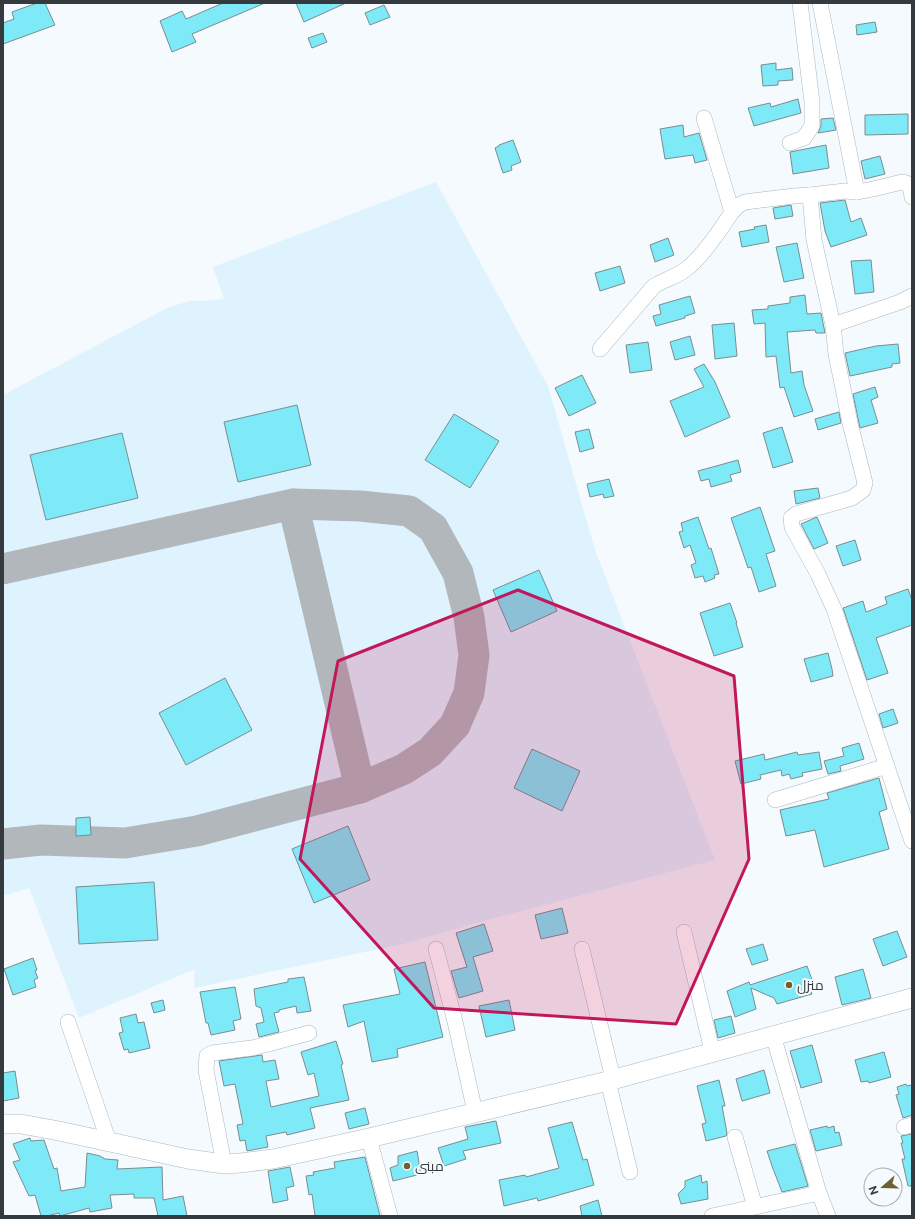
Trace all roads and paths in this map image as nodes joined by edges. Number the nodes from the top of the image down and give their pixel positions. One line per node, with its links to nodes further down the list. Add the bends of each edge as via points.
1 (800, 3): 4 (street, via 812,102 812,126 804,138)
2 (820, 3): 5 (street)
3 (704, 118): 8 (street)
4 (790, 143)
5 (857, 192): 6 (street, via 845,190); 7 (street, via 905,182)
6 (810, 195): 8 (street, via 745,202); 10 (street, via 814,240)
7 (912, 197)
8 (732, 212): 11 (street, via 693,264 677,276 654,286)
9 (912, 296): 10 (street)
10 (833, 325): 12 (street, via 836,354 865,483 863,490 852,498 796,514 791,518 791,522 834,609)
11 (600, 349)
12 (887, 766): 13 (street); 14 (street)
13 (775, 800)
14 (912, 841)
15 (684, 932): 22 (street)
16 (436, 948): 24 (street)
17 (582, 949): 23 (street)
18 (912, 998): 21 (main road)
19 (68, 1022): 28 (street)
20 (309, 1033): 29 (street, via 252,1048 206,1056 206,1070)
21 (773, 1036): 22 (main road); 31 (street)
22 (712, 1052): 23 (main road)
23 (611, 1080): 24 (main road); 30 (street)
24 (475, 1112): 27 (main road)
25 (3, 1124): 28 (main road, via 21,1124)
26 (736, 1137): 32 (street)
27 (369, 1138): 29 (main road, via 273,1159); 34 (street)
28 (109, 1142): 29 (main road)
29 (224, 1164)
30 (630, 1172)
31 (819, 1193): 33 (street); 36 (street)
32 (755, 1207): 33 (street); 35 (street)
33 (775, 1209)
34 (390, 1216)
35 (712, 1216)
36 (828, 1216)

